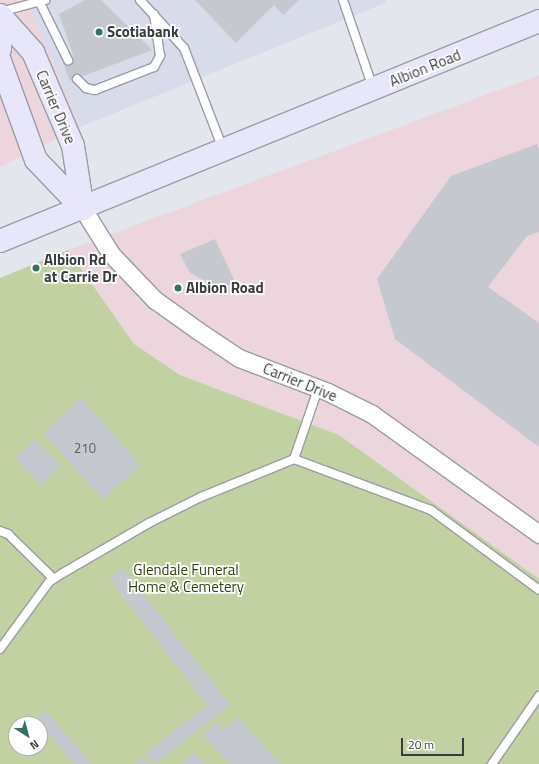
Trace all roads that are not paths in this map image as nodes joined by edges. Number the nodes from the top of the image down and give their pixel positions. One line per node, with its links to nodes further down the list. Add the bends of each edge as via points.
1 (140, 0): 4 (lane)
2 (343, 0): 11 (lane)
3 (42, 1): 5 (lane); 8 (lane)
4 (154, 14): 10 (lane, via 160,56 154,68 95,90 86,88); 12 (lane, via 184,48)
5 (0, 15): 7 (main road); 13 (main road, Carrier Drive, via 33,52 73,146)
6 (539, 21): 11 (main road, Albion Road)
7 (0, 49)
8 (68, 60)
9 (0, 61): 13 (main road, Carrier Drive, via 36,160)
10 (77, 78)
11 (374, 89): 12 (main road, Albion Road)
12 (224, 151): 13 (main road, Albion Road)
13 (83, 209): 14 (main road, Albion Road); 15 (street, Carrier Drive, via 111,254 155,300 238,358)
14 (0, 241)
15 (318, 389): 16 (lane); 18 (street, Carrier Drive, via 372,414)
16 (294, 460): 19 (lane, via 201,497 149,522); 20 (lane, via 431,510)
17 (0, 531): 19 (lane, via 8,534)
18 (539, 534)
19 (54, 579): 21 (lane)
20 (539, 590)
21 (0, 649)
22 (539, 696): 23 (lane)
23 (492, 764)

